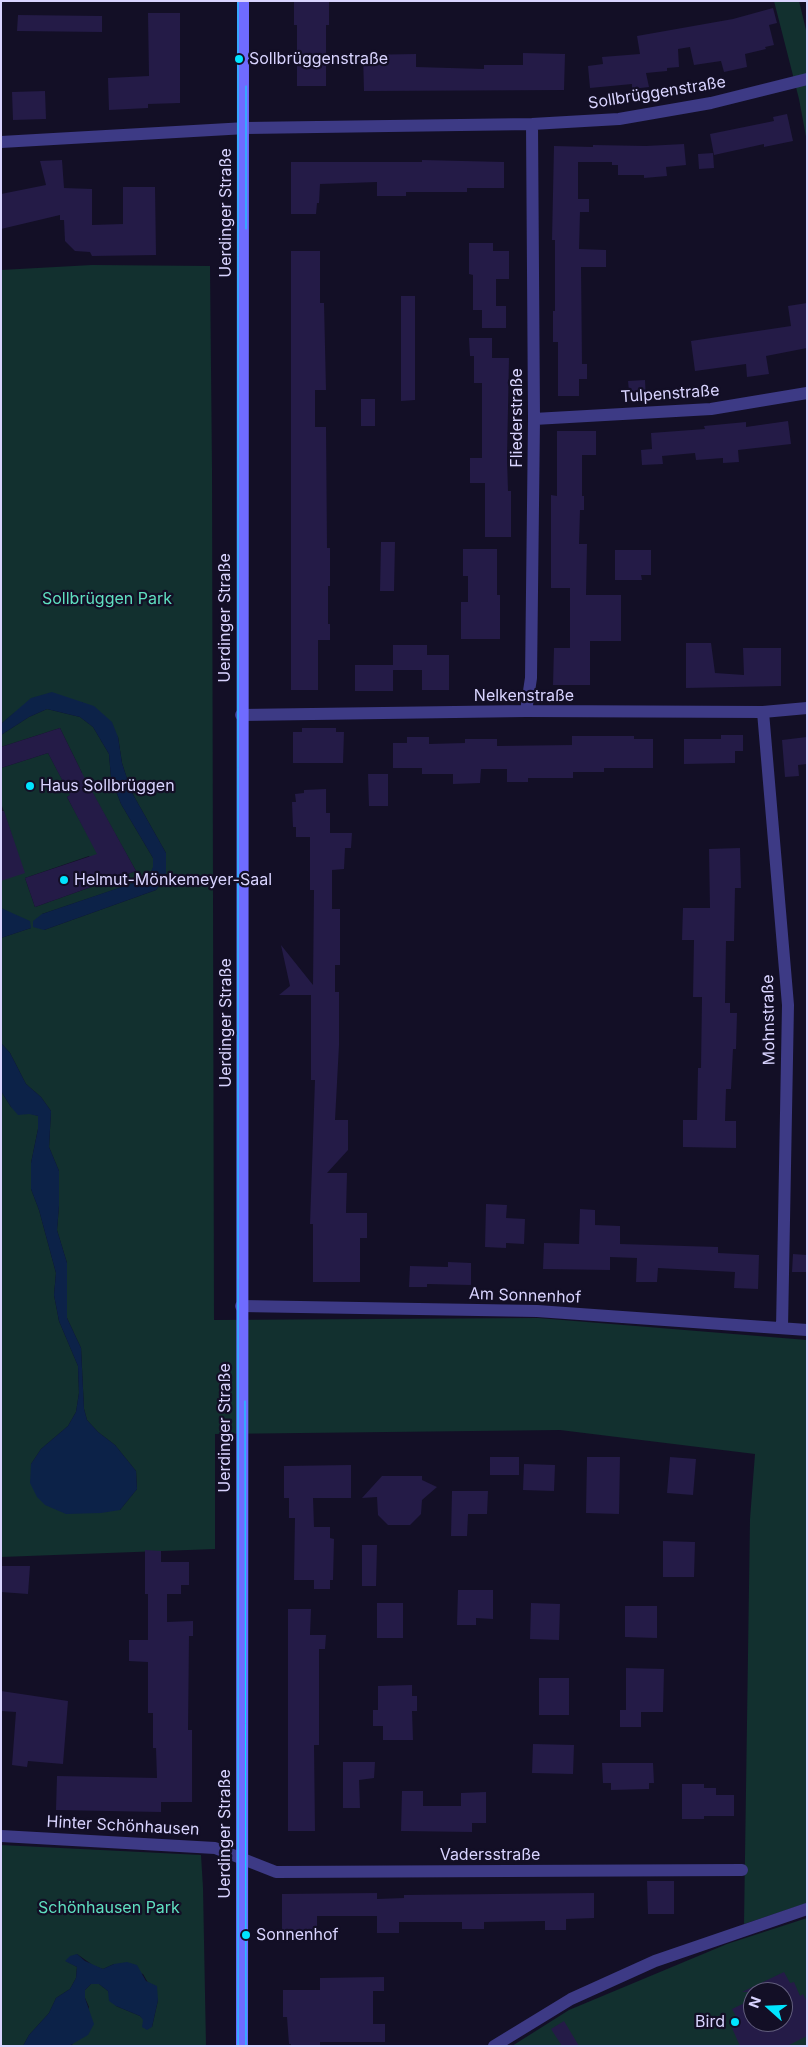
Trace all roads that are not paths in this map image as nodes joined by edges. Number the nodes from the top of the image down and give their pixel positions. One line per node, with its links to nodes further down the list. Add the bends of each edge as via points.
1 (243, 1): 4 (main road, Uerdinger Straße)
2 (807, 79): 3 (street, Sollbrüggenstraße, via 711,103 619,119)
3 (532, 124): 4 (street, Sollbrüggenstraße); 7 (street, Fliederstraße)
4 (242, 128): 5 (street, Sollbrüggenstraße); 11 (main road, Uerdinger Straße)
5 (1, 142)
6 (807, 393): 7 (street, Tulpenstraße, via 711,409)
7 (534, 419): 9 (street, Fliederstraße, via 532,678)
8 (807, 708): 10 (street, Nelkenstraße)
9 (526, 711): 10 (street, Nelkenstraße); 11 (street, Nelkenstraße)
10 (763, 712): 13 (street, Mohnstraße, via 788,1006)
11 (241, 715): 12 (main road, Uerdinger Straße)
12 (242, 1306): 13 (street, Am Sonnenhof, via 537,1311); 16 (main road, Uerdinger Straße)
13 (782, 1328): 14 (street, Am Sonnenhof)
14 (807, 1330)
15 (1, 1836): 16 (street, Hinter Schönhausen, via 215,1848)
16 (242, 1859): 17 (street, Vadersstraße, via 276,1872); 19 (main road, Uerdinger Straße)
17 (742, 1870)
18 (807, 1909): 20 (street, via 655,1961 571,1999)
19 (242, 2046)
20 (494, 2046)

